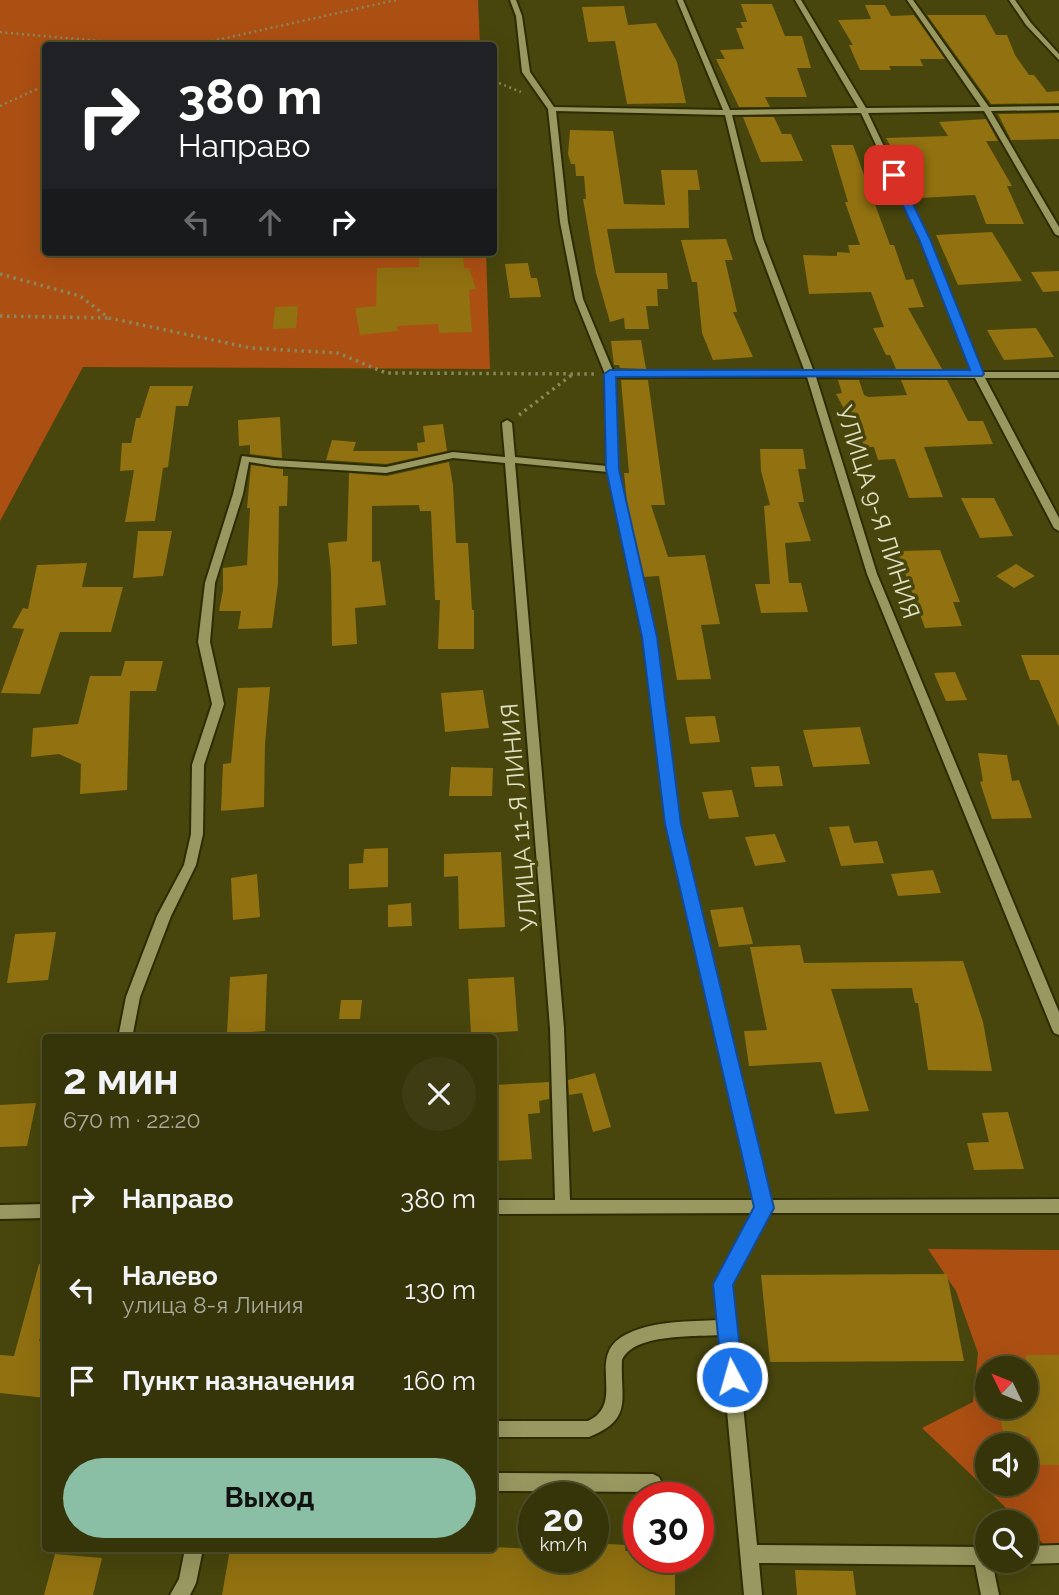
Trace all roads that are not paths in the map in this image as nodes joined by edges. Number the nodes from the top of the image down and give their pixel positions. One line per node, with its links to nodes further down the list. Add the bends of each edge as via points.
1 (513, 0): 9 (street, via 526,72)
2 (680, 0): 11 (street, УЛИЦА 9-Я ЛИНИЯ)
3 (798, 0): 10 (street)
4 (910, 0): 7 (street)
5 (1012, 0): 6 (street)
6 (1059, 58)
7 (986, 108): 8 (street); 10 (street); 12 (street)
8 (1059, 108)
9 (552, 109): 11 (street); 14 (street, via 564,222 579,299)
10 (863, 110): 11 (street); 15 (street, via 924,239)
11 (728, 113): 13 (street, УЛИЦА 9-Я ЛИНИЯ, via 759,239)
12 (1059, 234)
13 (810, 373): 14 (street); 15 (street); 21 (street, УЛИЦА 9-Я ЛИНИЯ, via 872,574)
14 (610, 374): 19 (street)
15 (978, 374): 16 (street); 20 (street)
16 (1059, 375)
17 (507, 424): 18 (street, УЛИЦА 11-Я ЛИНИЯ)
18 (510, 462): 19 (street); 22 (street, via 453,455 386,470 245,458 210,583 204,642 218,704 198,765 197,834 190,865 164,916 133,997); 25 (street, УЛИЦА 11-Я ЛИНИЯ, via 557,1028)
19 (612, 469): 26 (street, via 649,637 673,824)
20 (1059, 528)
21 (1059, 1030)
22 (126, 1034)
23 (1059, 1206): 26 (street)
24 (497, 1207): 25 (street)
25 (563, 1208): 26 (street)
26 (764, 1208): 29 (street, via 723,1284)
27 (42, 1211): 28 (street)
28 (0, 1212)
29 (727, 1327): 30 (lane, via 627,1341 613,1364 611,1417 601,1426); 35 (street)
30 (497, 1429)
31 (497, 1482): 32 (street)
32 (623, 1483)
33 (193, 1552): 39 (street, via 187,1583)
34 (1059, 1554): 36 (street)
35 (749, 1555): 37 (street); 40 (street)
36 (1038, 1555)
37 (975, 1556)
38 (987, 1573): 41 (street)
39 (179, 1595)
40 (753, 1595)
41 (990, 1595)

